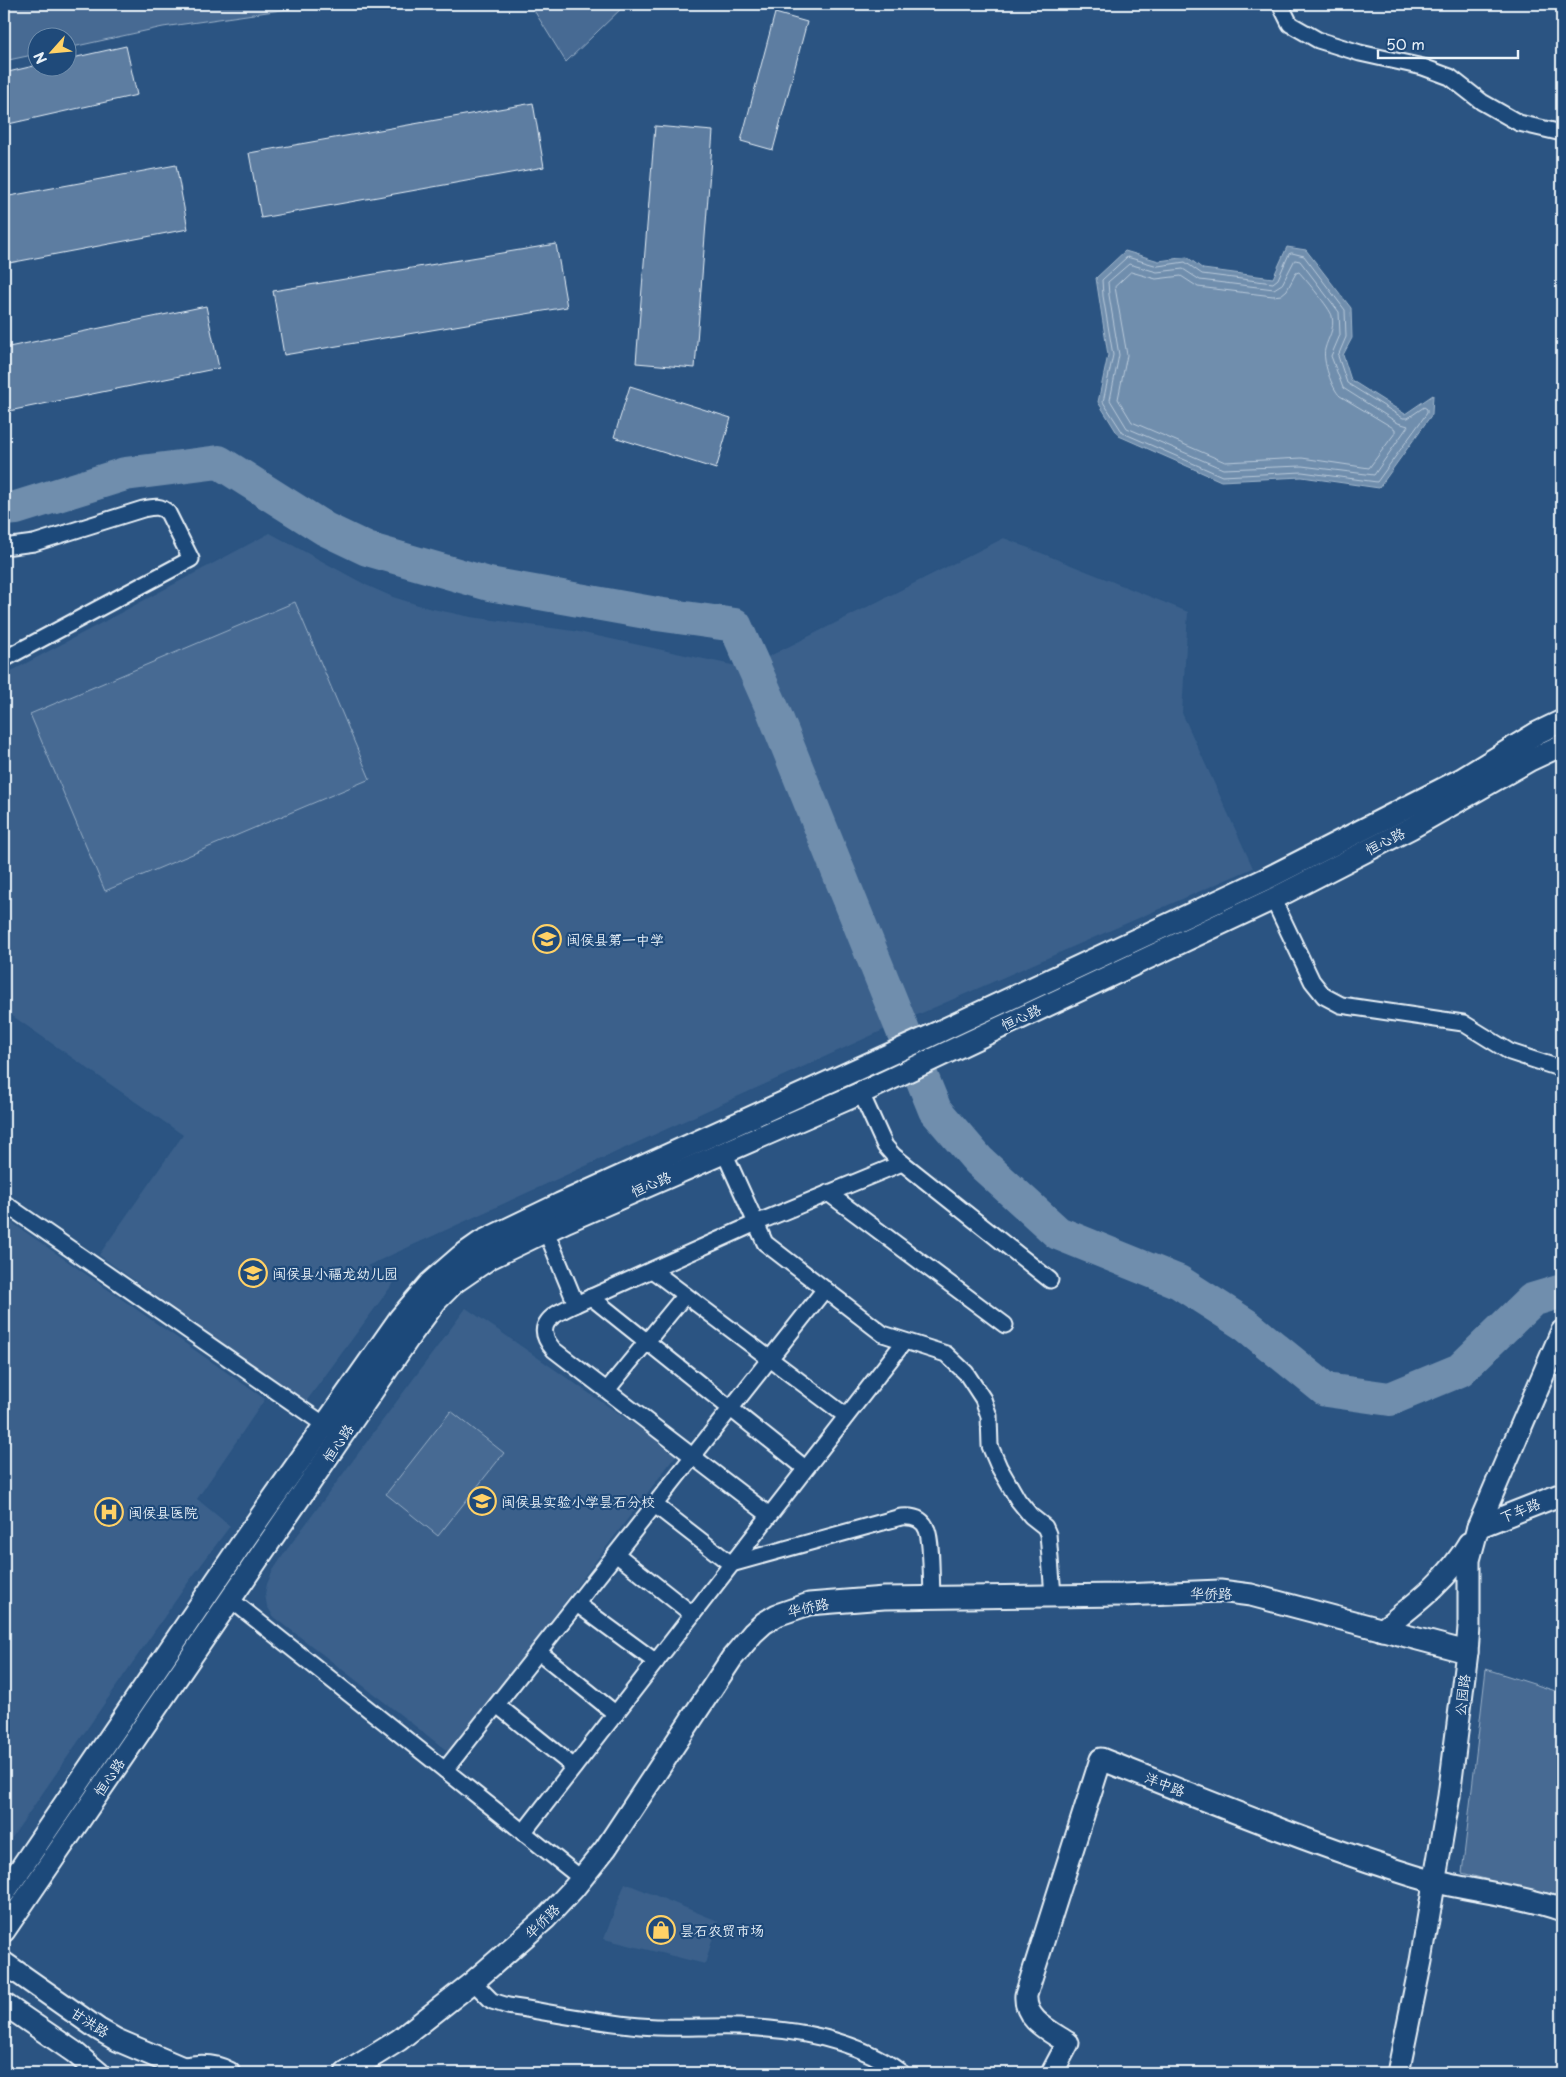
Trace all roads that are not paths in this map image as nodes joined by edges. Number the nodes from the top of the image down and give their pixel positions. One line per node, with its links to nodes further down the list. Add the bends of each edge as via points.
1 (1280, 4): 2 (street, via 1290,24 1318,40 1450,77 1482,102 1518,123)
2 (1562, 133)
3 (4, 547): 4 (street, via 34,543 157,507 168,513 191,559)
4 (4, 659)
5 (1562, 721): 30 (main road, 恒心路, via 1462,779 1270,877 560,1204 472,1248 439,1274 415,1299)
6 (1562, 745): 7 (main road, 恒心路, via 1412,828)
7 (1273, 899): 8 (street, via 1312,981 1332,1001 1351,1007 1463,1024 1510,1052); 9 (main road, 恒心路)
8 (1562, 1070)
9 (861, 1093): 10 (main road, 恒心路); 11 (street, via 885,1146)
10 (724, 1152): 14 (street); 15 (main road, 恒心路)
11 (902, 1163): 12 (street); 17 (street)
12 (828, 1193): 14 (street); 22 (street)
13 (4, 1204): 30 (street)
14 (756, 1223): 16 (street); 18 (street, via 765,1243)
15 (546, 1231): 21 (street); 31 (main road, 恒心路, via 482,1263 450,1286 410,1336)
16 (652, 1270): 19 (street); 20 (street)
17 (1050, 1280)
18 (825, 1289): 25 (street, via 883,1334); 26 (street)
19 (685, 1295): 24 (street); 26 (street)
20 (590, 1297): 21 (street); 24 (street)
21 (576, 1304): 27 (street, via 548,1320 545,1335 554,1350)
22 (1005, 1325)
23 (1562, 1331): 37 (main road, 公园路)
24 (646, 1342): 27 (street); 28 (street)
25 (904, 1342): 29 (street); 40 (street, via 946,1354 975,1385 989,1416 990,1446 998,1467 1023,1507 1045,1527 1048,1534)
26 (770, 1359): 28 (street); 29 (street)
27 (607, 1390): 32 (street)
28 (730, 1409): 32 (street); 33 (street)
29 (846, 1416): 33 (street)
30 (325, 1425): 31 (street); 56 (main road, 恒心路)
31 (343, 1437): 42 (main road, 恒心路)
32 (693, 1456): 35 (street); 36 (street)
33 (805, 1468): 36 (street)
34 (1562, 1494): 37 (main road, 下车路)
35 (655, 1504): 38 (street); 39 (street)
36 (769, 1515): 39 (street)
37 (1478, 1527): 45 (main road, via 1449,1572); 47 (main road, 公园路, via 1469,1560)
38 (616, 1554): 43 (street); 44 (street)
39 (731, 1564): 41 (street, via 910,1516 927,1529); 44 (street)
40 (1054, 1595): 41 (main road, 华侨路); 45 (main road, 华侨路, via 1220,1591)
41 (932, 1596): 54 (main road, 华侨路, via 809,1604 792,1608 764,1622 732,1658)
42 (230, 1599): 52 (street); 58 (main road, 恒心路)
43 (577, 1604): 46 (street); 48 (street)
44 (692, 1614): 48 (street)
45 (1382, 1630): 47 (main road, 华侨路)
46 (539, 1652): 49 (street); 50 (street)
47 (1467, 1652): 55 (main road, 公园路, via 1449,1796)
48 (656, 1662): 50 (street)
49 (497, 1705): 51 (street); 52 (street)
50 (616, 1714): 51 (street)
51 (574, 1767): 53 (street)
52 (445, 1770): 53 (street)
53 (523, 1833): 54 (street)
54 (582, 1879): 60 (main road, 华侨路, via 546,1918)
55 (1434, 1882): 57 (main road, 洋中路, via 1534,1901); 67 (main road, 洋中路, via 1330,1848 1101,1759 1026,1995 1030,2016 1068,2043); 68 (main road, 公园路)
56 (4, 1893)
57 (1562, 1910)
58 (4, 1932)
59 (4, 1963): 62 (main road, 甘洪路, via 98,2029)
60 (473, 1982): 65 (main road, 华侨路, via 399,2040); 66 (street, via 492,2001 508,2006 639,2026 738,2027 794,2032 854,2048)
61 (4, 2004): 63 (main road)
62 (176, 2070): 64 (main road, via 205,2066)
63 (99, 2073)
64 (228, 2073)
65 (346, 2073)
66 (902, 2073)
67 (1052, 2073)
68 (1398, 2073)

